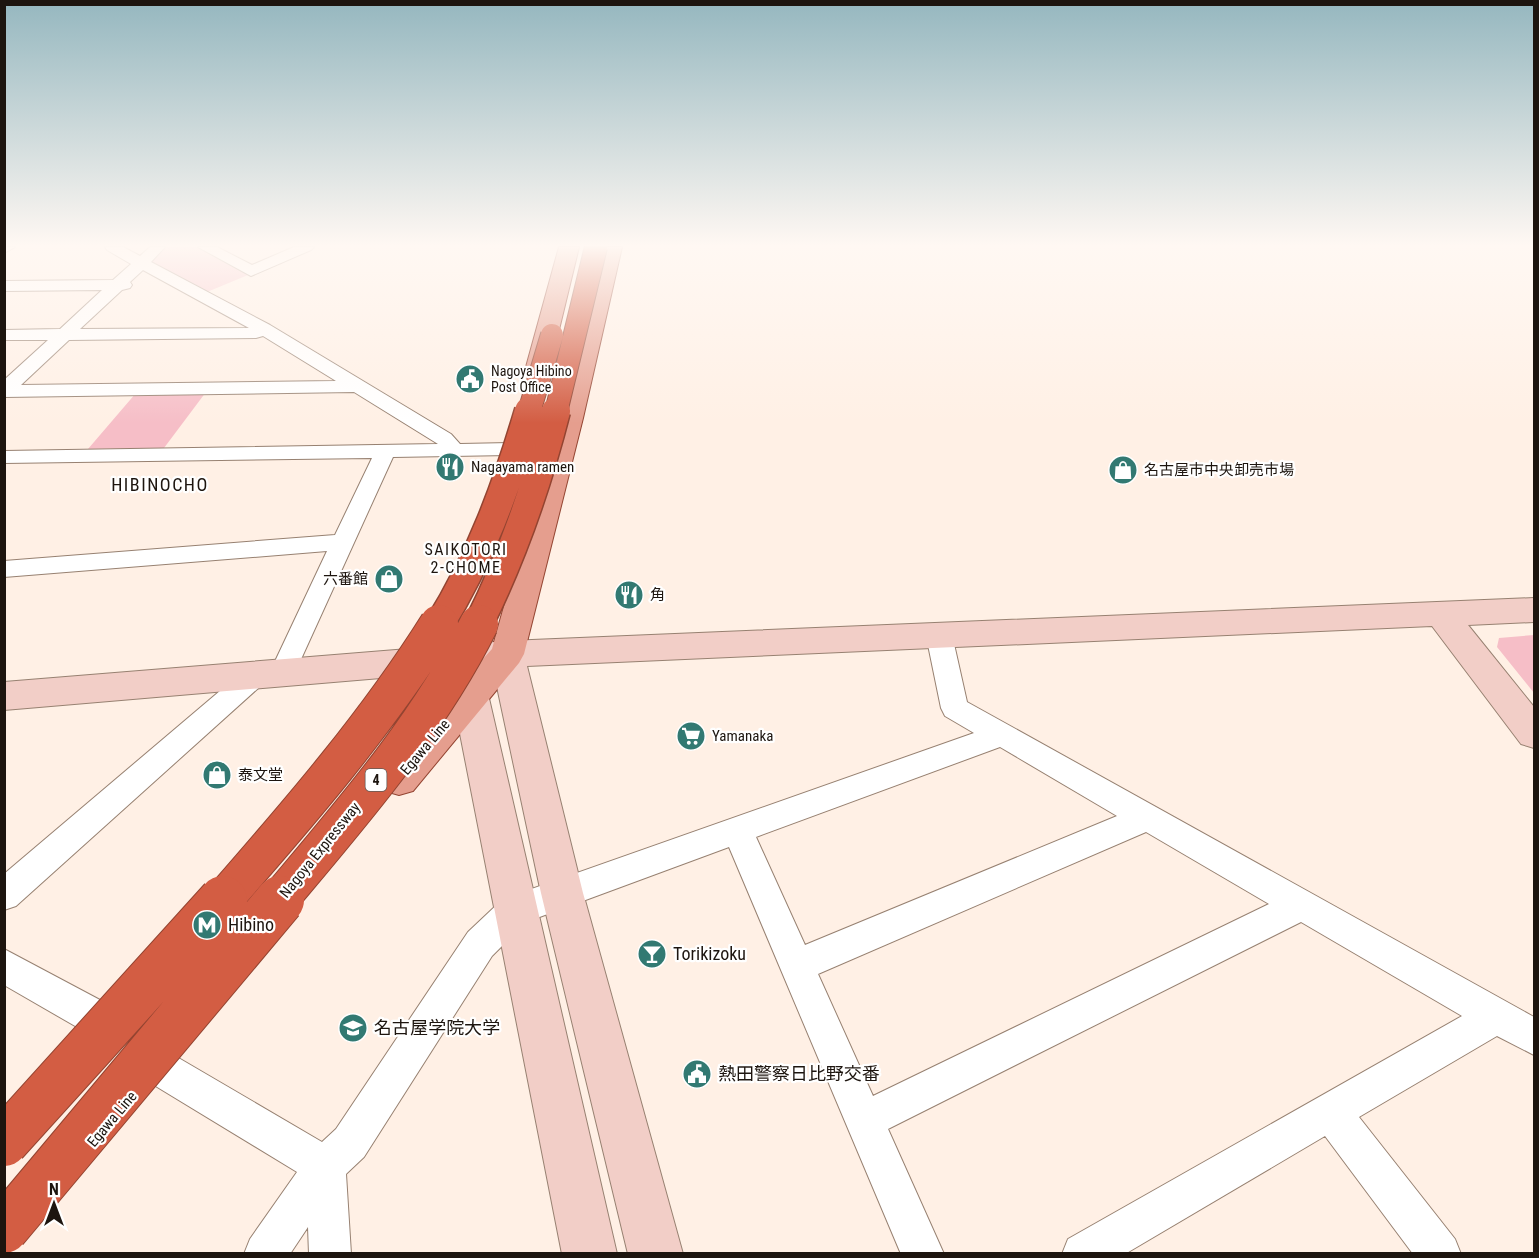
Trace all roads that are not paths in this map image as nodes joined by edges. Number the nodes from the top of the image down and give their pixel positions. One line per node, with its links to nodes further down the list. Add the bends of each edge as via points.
1 (95, 306): 8 (street)
2 (223, 306): 7 (street)
3 (554, 306): 12 (main road)
4 (561, 306): 43 (highway, bridge, via 506,486 461,586 428,642 355,742 278,837)
5 (581, 306): 45 (highway, Nagoya Expressway / 4, bridge, via 535,487 495,590 460,656 389,764 329,840)
6 (598, 306): 21 (main road, Egawa Line)
7 (264, 329): 8 (street, via 256,333); 10 (street)
8 (64, 334): 9 (street); 11 (street)
9 (4, 335)
10 (356, 386): 11 (street); 13 (street, via 444,438)
11 (5, 391)
12 (516, 449): 13 (street); 22 (main road)
13 (454, 450): 14 (street)
14 (385, 451): 15 (street); 16 (street)
15 (4, 457)
16 (342, 542): 17 (street); 23 (street)
17 (4, 569)
18 (1534, 610): 19 (street)
19 (1442, 614): 20 (street); 26 (street)
20 (939, 635): 21 (street); 27 (street, via 955,708)
21 (507, 654): 22 (street); 24 (main road, Egawa Line); 30 (street)
22 (444, 659): 23 (street); 24 (street); 37 (main road)
23 (270, 673): 25 (street); 31 (street)
24 (470, 694): 33 (street); 39 (main road, Egawa Line)
25 (4, 696)
26 (1534, 732)
27 (1001, 735): 28 (street); 29 (street)
28 (1148, 817): 32 (street); 35 (street)
29 (737, 830): 30 (street); 35 (street)
30 (562, 893): 33 (street); 50 (street)
31 (4, 895)
32 (1301, 905): 36 (street); 41 (street)
33 (514, 910): 44 (street, via 480,945 350,1143); 49 (street)
34 (4, 966): 37 (street)
35 (797, 966): 41 (street)
36 (1497, 1016): 38 (street); 40 (street)
37 (102, 1021): 42 (main road)
38 (1534, 1037)
39 (157, 1066): 44 (street); 46 (main road, Egawa Line)
40 (1331, 1112): 52 (street); 53 (street)
41 (865, 1120): 51 (street)
42 (4, 1126)
43 (4, 1142)
44 (325, 1166): 47 (street); 48 (street)
45 (4, 1229)
46 (4, 1245)
47 (266, 1254)
48 (330, 1254)
49 (590, 1254)
50 (656, 1254)
51 (923, 1254)
52 (1083, 1254)
53 (1440, 1254)

